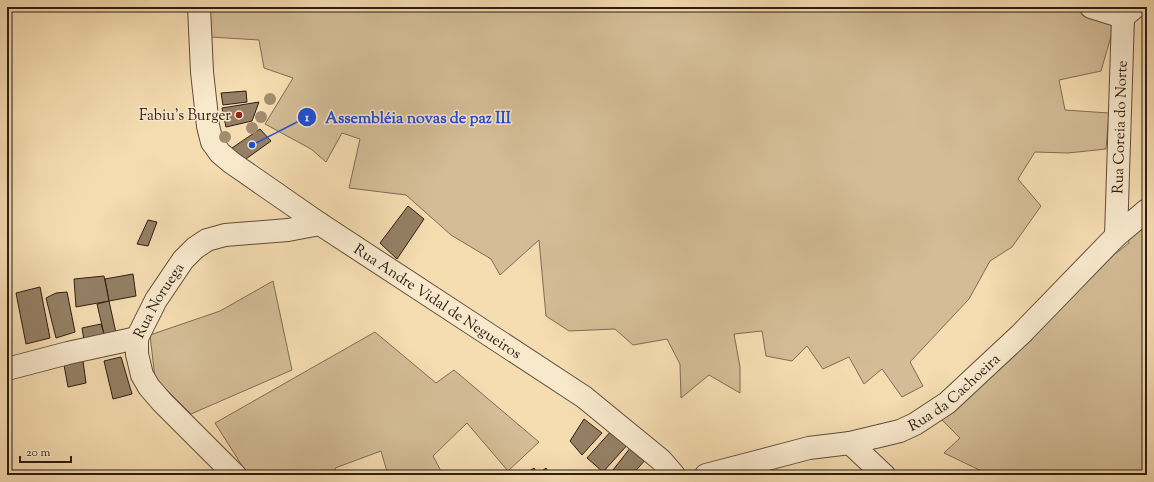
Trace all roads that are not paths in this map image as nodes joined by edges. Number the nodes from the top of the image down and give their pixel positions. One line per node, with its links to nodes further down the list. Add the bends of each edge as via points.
1 (199, 7): 5 (street, Rua Andre Vidal de Negueiros, via 202,72 212,142 232,163)
2 (1092, 7): 3 (street)
3 (1129, 12): 6 (street, Rua Coreia do Norte)
4 (1147, 210): 6 (street, Rua da Cachoeira)
5 (320, 224): 7 (street, Rua Noruega, via 288,230 225,235 207,240 183,260 156,300); 11 (street, Rua Andre Vidal de Negueiros, via 584,397 661,460)
6 (1116, 236): 9 (street, Rua da Cachoeira, via 1021,334 947,403 900,431)
7 (137, 338): 8 (street); 10 (street, Rua Noruega, via 137,354 142,375 149,387)
8 (7, 369)
9 (850, 444): 12 (street, Rua da Cachoeira, via 809,448); 13 (street)
10 (235, 475)
11 (674, 475)
12 (706, 475)
13 (884, 475)

